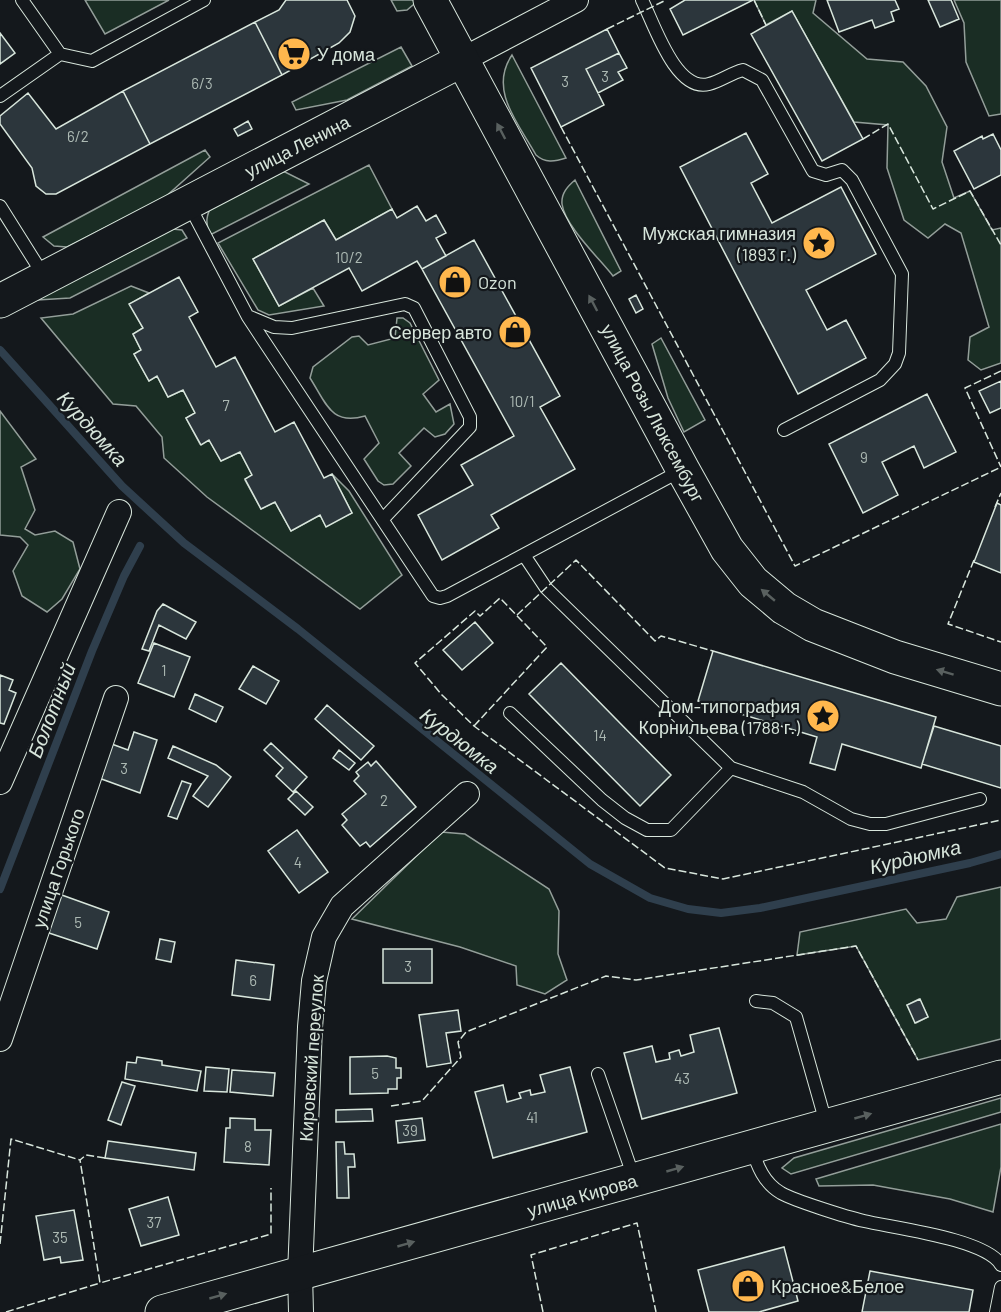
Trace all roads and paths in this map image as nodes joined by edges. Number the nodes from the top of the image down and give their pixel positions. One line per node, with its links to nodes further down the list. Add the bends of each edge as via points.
1 (22, 0): 6 (lane)
2 (204, 0): 6 (lane, via 92,61)
3 (430, 0): 7 (main road, улица Розы Люксембург)
4 (576, 0): 7 (street, улица Ленина)
5 (642, 0): 13 (lane, via 684,80 708,85 743,70 762,80 813,171 826,175 842,170 852,180 902,274 899,353 888,374)
6 (60, 54): 8 (lane)
7 (462, 60): 9 (main road, улица Ленина); 14 (main road, улица Розы Люксембург, one-way to 7)
8 (0, 96)
9 (188, 203): 11 (main road, улица Ленина); 12 (lane)
10 (0, 206): 11 (lane)
11 (21, 290)
12 (248, 317): 16 (lane); 16 (lane, via 274,327 292,328 405,304 414,308 470,417 470,427)
13 (784, 430)
14 (683, 470): 17 (lane); 18 (main road, улица Розы Люксембург, one-way to 14, via 868,647 813,625 784,608 753,582 727,549)
15 (118, 512): 22 (street)
16 (383, 519): 17 (lane, via 428,591 440,598)
17 (524, 555): 21 (lane, via 546,588)
18 (1001, 689)
19 (116, 698): 26 (street, улица Горького)
20 (510, 713): 21 (lane, via 602,800 647,830 671,830)
21 (731, 768): 24 (lane, via 803,792 851,819 870,824 886,824)
22 (0, 782)
23 (466, 794): 33 (street, Кировский переулок, via 342,906 324,937 309,1027)
24 (980, 799)
25 (756, 1001): 29 (lane, via 773,1003 796,1017)
26 (0, 1039)
27 (598, 1074): 31 (lane)
28 (1001, 1077): 29 (main road, улица Кирова, one-way to 28)
29 (827, 1126): 30 (main road, улица Кирова)
30 (752, 1147): 31 (main road, улица Кирова, one-way to 30); 32 (lane, via 760,1172 780,1192 860,1220 969,1243 997,1258)
31 (635, 1180): 33 (main road, улица Кирова, one-way to 31)
32 (1001, 1265)
33 (300, 1274): 35 (main road, улица Кирова, one-way to 33); 36 (street, Кировский переулок)
34 (1001, 1287): 37 (lane)
35 (162, 1312)
36 (301, 1312)
37 (996, 1312)

